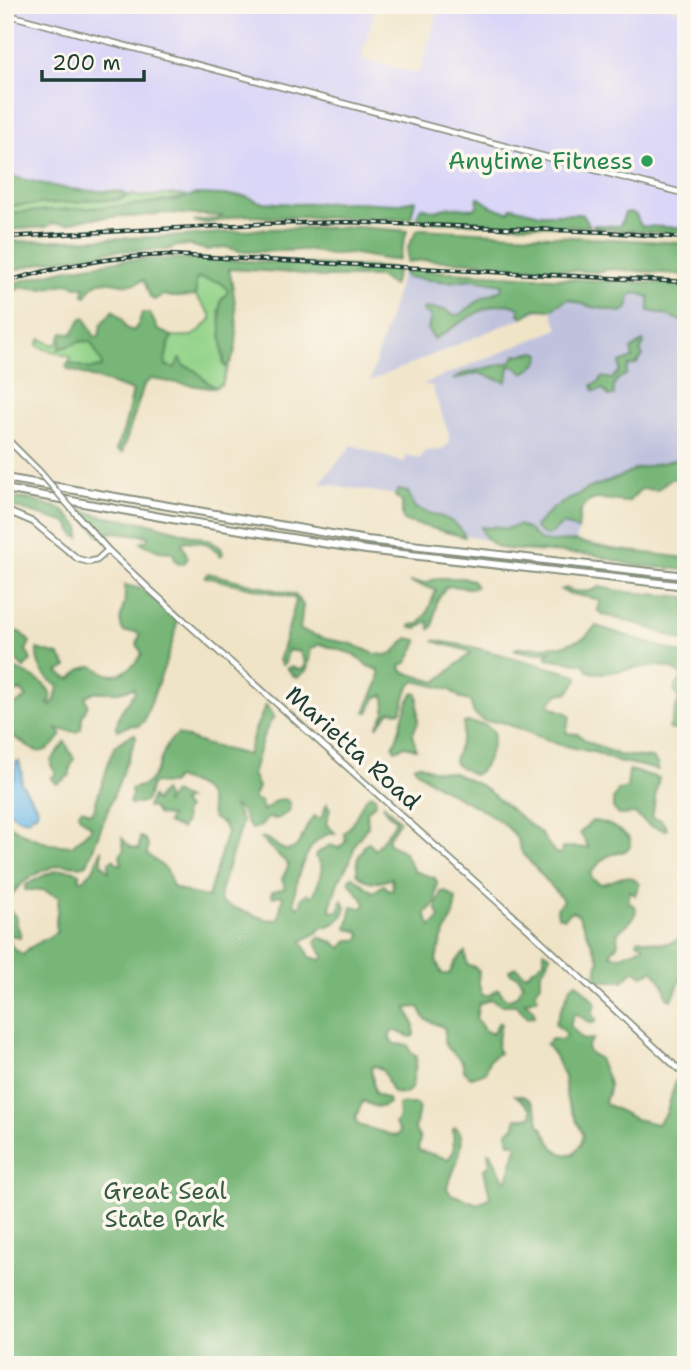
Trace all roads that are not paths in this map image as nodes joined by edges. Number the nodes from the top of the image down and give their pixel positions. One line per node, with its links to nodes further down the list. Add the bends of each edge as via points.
1 (5, 13): 2 (street)
2 (686, 194)
3 (5, 437): 7 (street, Marietta Road, bridge)
4 (5, 478): 8 (highway, via 367,540)
5 (5, 489): 9 (highway, via 378,552)
6 (5, 510): 7 (street, via 33,522 78,559 93,562)
7 (108, 550): 10 (street, Marietta Road)
8 (686, 576)
9 (686, 586)
10 (686, 1076)

